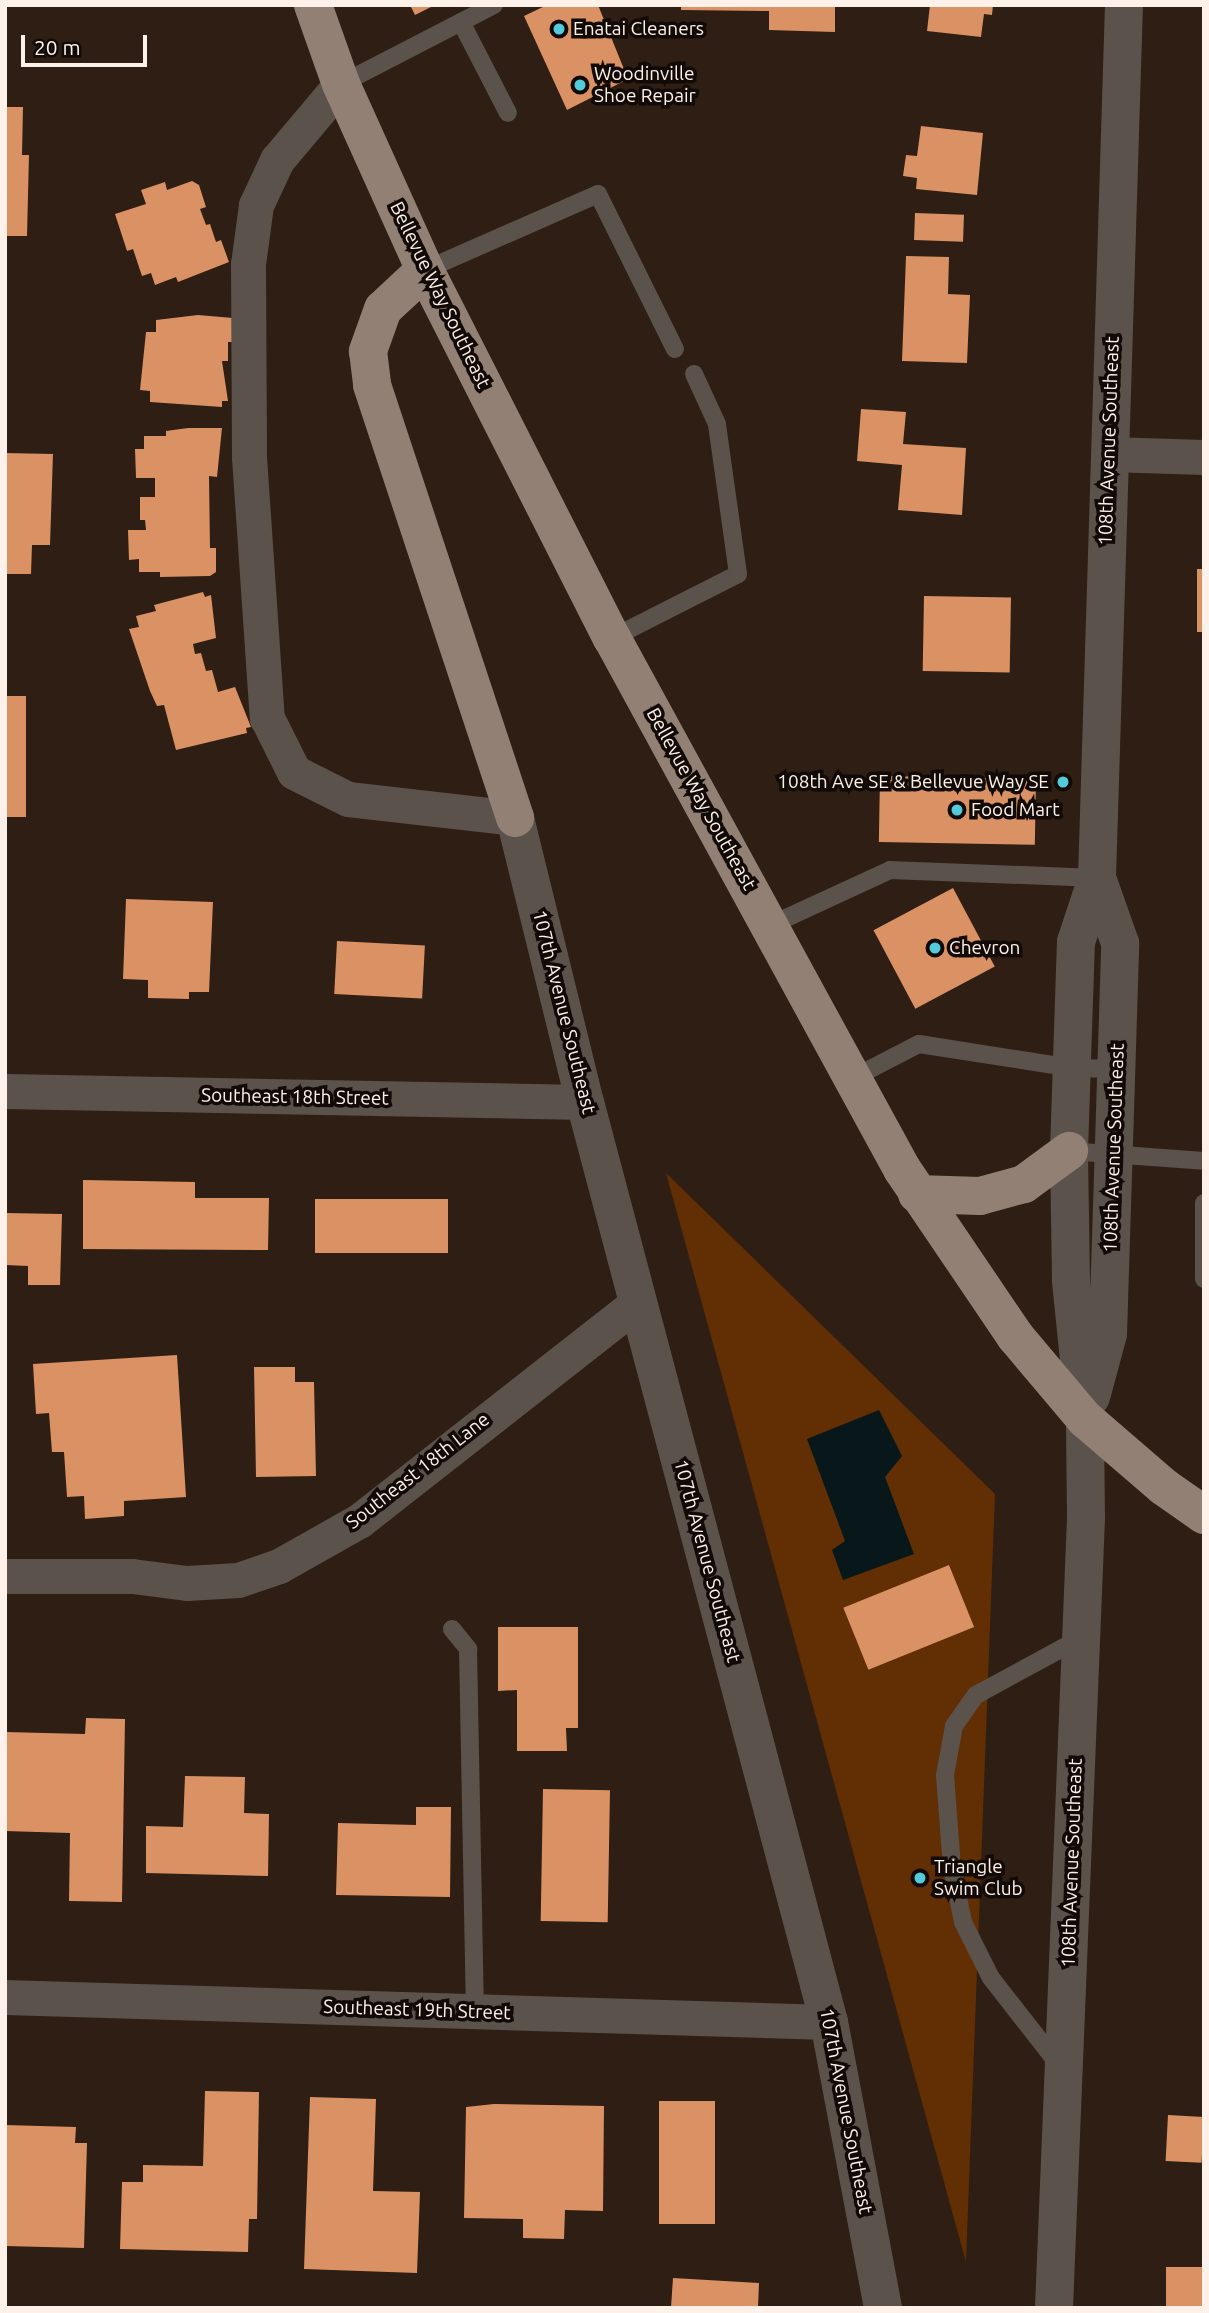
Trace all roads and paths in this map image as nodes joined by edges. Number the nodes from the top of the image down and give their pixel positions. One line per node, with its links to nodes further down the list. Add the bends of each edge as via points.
1 (313, 5): 5 (main road, Bellevue Way Southeast)
2 (494, 5): 4 (lane)
3 (1124, 5): 10 (street, 108th Avenue Southeast)
4 (461, 22): 5 (lane); 6 (lane)
5 (341, 84): 7 (main road, Bellevue Way Southeast); 13 (street, via 277,160 256,205 248,264 249,457 267,718 294,772 348,799)
6 (508, 113)
7 (425, 270): 8 (lane, via 598,194); 12 (main road, Bellevue Way Southeast); 13 (main road, via 383,309 368,351 372,385)
8 (674, 349)
9 (694, 374): 12 (lane, via 717,424 738,574)
10 (1109, 454): 11 (street); 14 (street, 108th Avenue Southeast)
11 (1204, 457)
12 (612, 638): 15 (main road, Bellevue Way Southeast)
13 (515, 818): 20 (street, 107th Avenue Southeast)
14 (1097, 878): 15 (lane, via 890,870); 16 (street, 108th Avenue Southeast, via 1076,942); 17 (street, 108th Avenue Southeast, via 1120,943)
15 (771, 925): 18 (main road, Bellevue Way Southeast)
16 (1073, 1068): 17 (lane); 18 (lane, via 919,1044); 21 (street, 108th Avenue Southeast)
17 (1117, 1069): 22 (street, 108th Avenue Southeast)
18 (852, 1077): 24 (main road, Bellevue Way Southeast)
19 (5, 1091): 20 (street, Southeast 18th Street)
20 (586, 1102): 27 (street, 107th Avenue Southeast)
21 (1069, 1151): 22 (lane); 24 (main road, via 1024,1184 980,1196); 28 (street, 108th Avenue Southeast, via 1071,1280)
22 (1115, 1153): 23 (lane); 28 (street, 108th Avenue Southeast, via 1108,1334)
23 (1204, 1161)
24 (917, 1194): 28 (main road, Bellevue Way Southeast, via 1014,1336)
25 (1204, 1203): 26 (lane)
26 (1204, 1279)
27 (638, 1302): 30 (street, Southeast 18th Lane, via 359,1521 279,1566 238,1580 187,1583 132,1576); 35 (street, 107th Avenue Southeast)
28 (1085, 1419): 29 (main road, Bellevue Way Southeast); 32 (street, 108th Avenue Southeast)
29 (1204, 1515)
30 (5, 1576)
31 (452, 1629): 34 (lane, via 468,1649)
32 (1082, 1637): 36 (street, 108th Avenue Southeast); 36 (lane, via 976,1695 954,1726 945,1775 952,1868 964,1922 991,1978)
33 (5, 1997): 34 (street, Southeast 19th Street)
34 (475, 2011): 35 (street, Southeast 19th Street)
35 (829, 2022): 37 (street, 107th Avenue Southeast)
36 (1064, 2070): 38 (street, 108th Avenue Southeast)
37 (883, 2308)
38 (1054, 2308)

